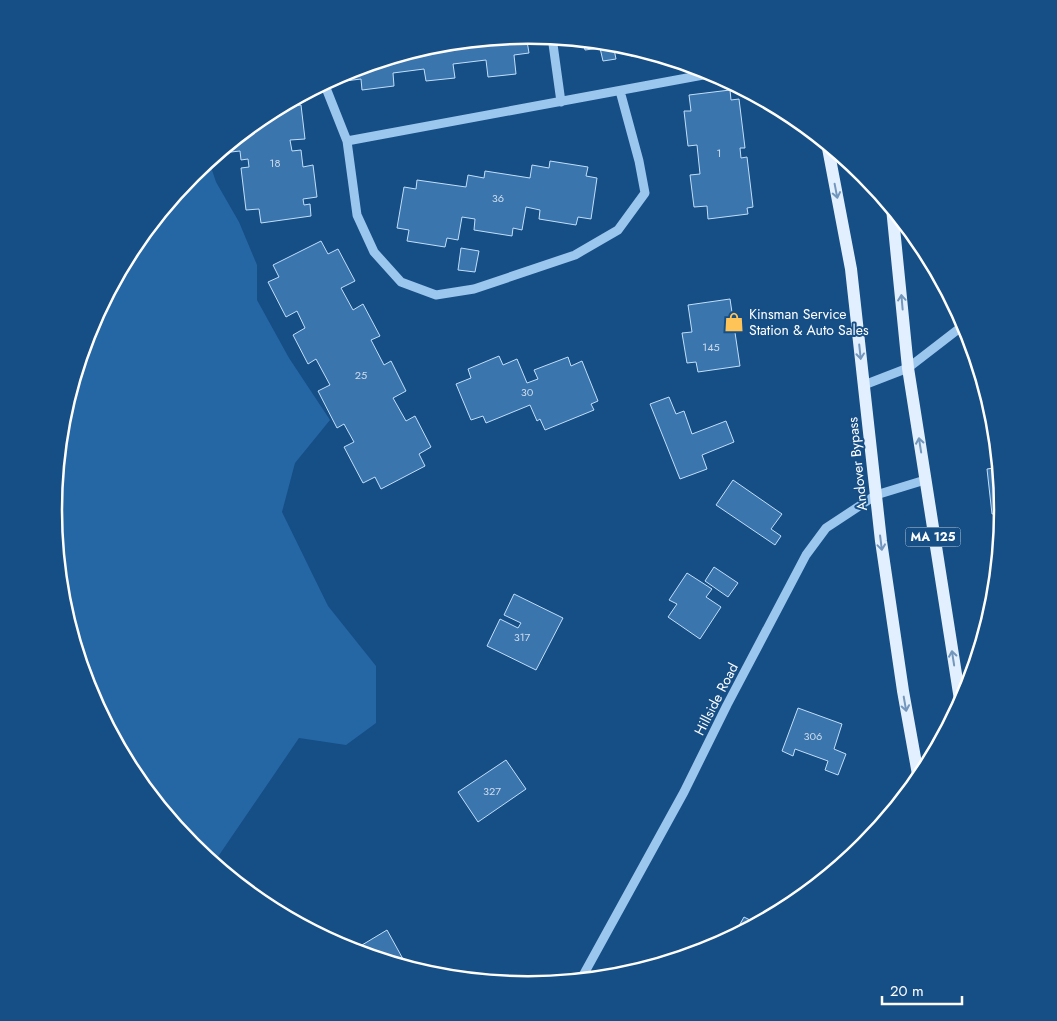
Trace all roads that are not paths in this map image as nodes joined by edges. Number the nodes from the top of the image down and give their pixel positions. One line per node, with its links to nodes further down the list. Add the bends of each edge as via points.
1 (553, 45): 5 (street)
2 (699, 76): 4 (street)
3 (327, 90): 6 (street)
4 (620, 91): 5 (street); 6 (street, via 645,193 618,230 575,255 474,289 436,294 401,282 374,252 357,215)
5 (561, 102): 6 (street)
6 (347, 141)
7 (829, 154): 11 (main road, Andover Bypass, one-way to 11, via 851,269)
8 (893, 219): 10 (main road, MA 125, one-way to 8)
9 (959, 329): 10 (street)
10 (908, 368): 11 (street); 12 (main road, MA 125, one-way to 10)
11 (864, 385): 13 (main road, Andover Bypass)
12 (925, 480): 13 (street, Hillside Road); 14 (main road, MA 125, one-way to 12)
13 (876, 495): 15 (main road, Andover Bypass, one-way to 15, via 896,650); 16 (street, Hillside Road, via 826,528 806,555 684,792)
14 (959, 692)
15 (917, 770)
16 (584, 973)

